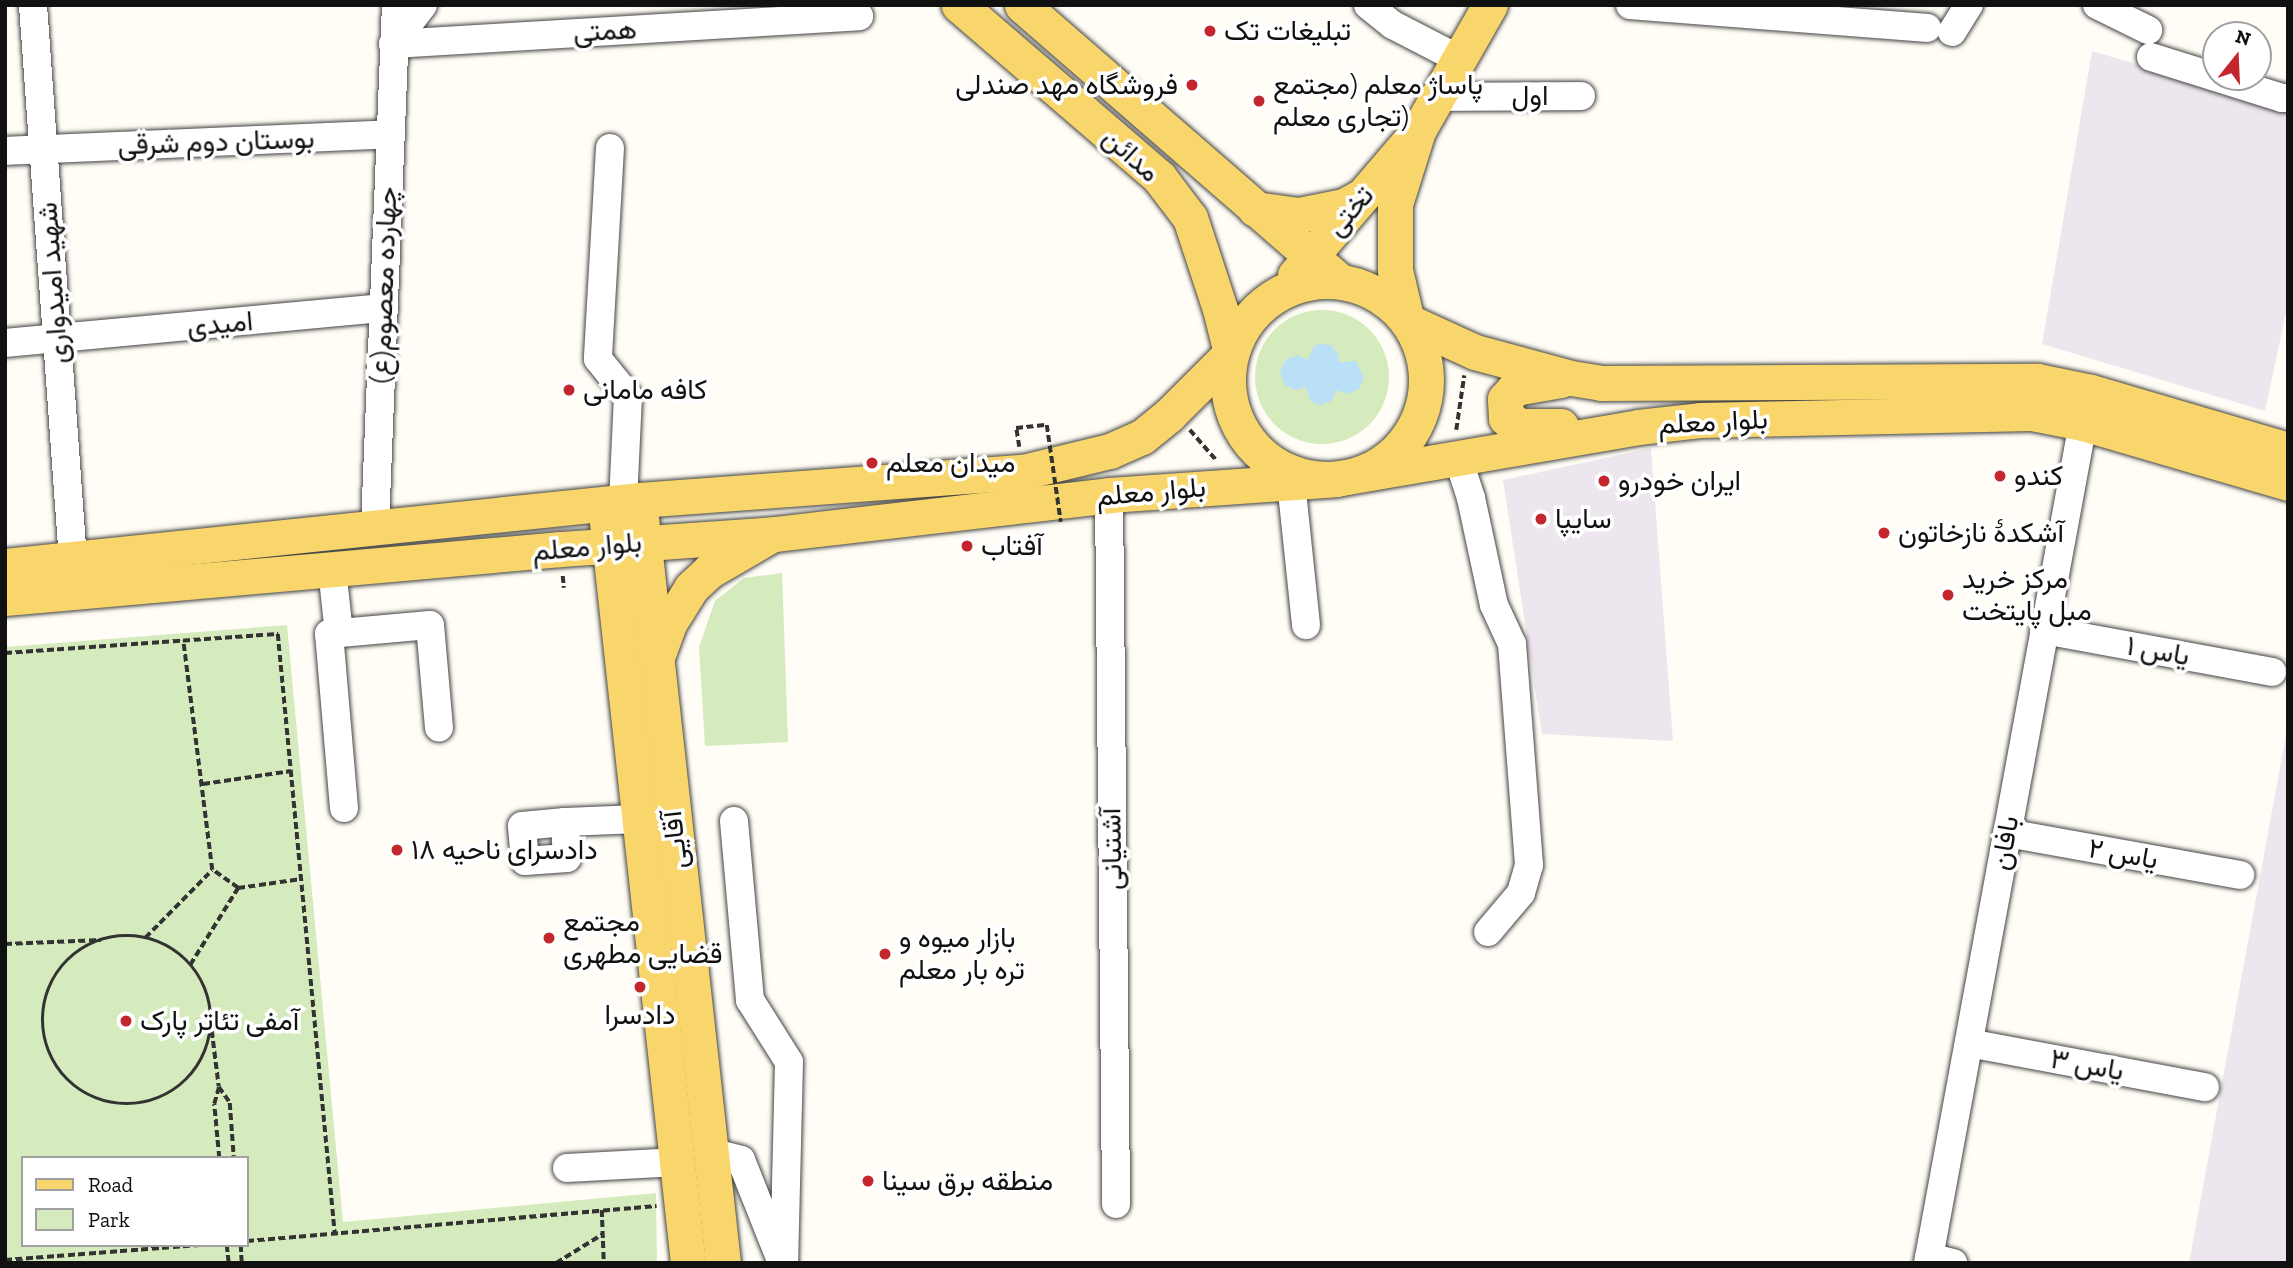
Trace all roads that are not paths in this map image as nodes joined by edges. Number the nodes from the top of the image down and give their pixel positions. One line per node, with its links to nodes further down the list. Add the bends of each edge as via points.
1 (33, 5): 20 (street, شهيد امیدواری)
2 (396, 5): 12 (street, چهارده معصوم(ع))
3 (423, 5): 12 (street)
4 (959, 5): 31 (main road, مدائن, via 1158,177 1189,218)
5 (1023, 5): 23 (main road, مدائن)
6 (1368, 5): 13 (street, via 1394,25)
7 (1490, 5): 13 (main road, تختی)
8 (1630, 5): 9 (street, via 1939,30)
9 (1969, 5)
10 (2097, 5): 16 (street, via 2150,43 2281,99)
11 (859, 16): 12 (street, همتی)
12 (393, 44): 18 (street, چهارده معصوم(ع))
13 (1459, 59): 15 (main road, تختی)
14 (1581, 96): 15 (street, اول)
15 (1437, 97): 17 (main road, تختی)
16 (2288, 98)
17 (1418, 131): 22 (main road, تختی); 28 (main road, تختی, via 1395,204 1395,270)
18 (389, 134): 20 (street, بوستان دوم شرقی); 27 (street, چهارده معصوم(ع))
19 (610, 148): 41 (street, via 598,359 628,396)
20 (43, 149): 21 (street, بوستان دوم شرقی); 29 (street, شهيد امیدواری)
21 (5, 151)
22 (1366, 194): 23 (main road, via 1344,206 1299,215); 24 (main road, تختی)
23 (1255, 209): 24 (main road, مدائن)
24 (1310, 257): 25 (main road, مدائن); 26 (main road, تختی)
25 (1339, 281): 26 (main road, via 1310,282); 28 (main road, via 1377,295)
26 (1282, 291): 31 (main road, via 1259,306)
27 (383, 308): 29 (street, امیدی); 42 (street, چهارده معصوم(ع))
28 (1407, 321): 32 (main road, بلوار معلم, via 1475,352); 37 (main road, via 1420,344 1426,369 1426,396 1418,421 1404,443 1384,461)
29 (57, 339): 30 (street, امیدی); 46 (street, شهيد امیدواری)
30 (5, 343)
31 (1231, 353): 37 (main road, via 1227,385 1234,416 1250,443 1274,464 1304,476); 41 (main road, بلوار معلم, via 1170,415 1110,452 1023,472)
32 (1571, 378): 34 (main road, via 1515,388 1505,399 1506,418 1521,426); 35 (main road, بلوار معلم, via 1601,383 2037,381 2091,392)
33 (2083, 423): 34 (main road, بلوار معلم, via 2032,413 2003,413 1700,420); 39 (main road, بلوار معلم); 52 (street, بافان)
34 (1638, 427): 36 (main road, بلوار معلم)
35 (2288, 450)
36 (1458, 458): 37 (main road, بلوار معلم); 63 (street, via 1494,605 1512,644 1529,864 1521,893)
37 (1335, 479): 38 (main road, بلوار معلم)
38 (1291, 482): 40 (main road, بلوار معلم); 51 (street)
39 (2288, 483)
40 (1109, 495): 43 (main road, بلوار معلم); 68 (street, آشتیانی)
41 (622, 502): 42 (main road, بلوار معلم); 44 (main road, آقایی)
42 (375, 525): 46 (main road, بلوار معلم)
43 (774, 534): 44 (main road, بلوار معلم); 54 (main road, via 709,571 691,588 670,622)
44 (626, 544): 45 (main road, بلوار معلم); 49 (main road, آقایی); 54 (main road, آقایی)
45 (561, 549): 48 (main road, بلوار معلم); 49 (main road, via 589,565)
46 (73, 560): 47 (main road, بلوار معلم)
47 (5, 566)
48 (332, 569): 50 (main road, بلوار معلم); 53 (street)
49 (615, 597): 58 (main road, آقایی)
50 (5, 598)
51 (1306, 625)
52 (2044, 630): 55 (street, یاس ۱); 61 (street, بافان)
53 (340, 633): 56 (street, via 430,625); 57 (street, via 329,634)
54 (655, 664): 66 (main road, آقایی)
55 (2272, 672)
56 (439, 728)
57 (344, 808)
58 (639, 819): 60 (street); 66 (main road, آقایی)
59 (734, 821): 72 (street, via 750,1000 789,1062)
60 (565, 822)
61 (2007, 833): 62 (street, یاس ۲); 64 (street, بافان)
62 (2240, 875)
63 (1488, 932)
64 (1969, 1043): 65 (street, یاس ۳); 69 (street, بافان)
65 (2205, 1087)
66 (694, 1157): 67 (street); 70 (main road, آقایی); 71 (main road, آقایی); 72 (street, via 741,1160)
67 (567, 1168)
68 (1116, 1204)
69 (1937, 1261)
70 (688, 1263)
71 (723, 1263)
72 (783, 1263)

